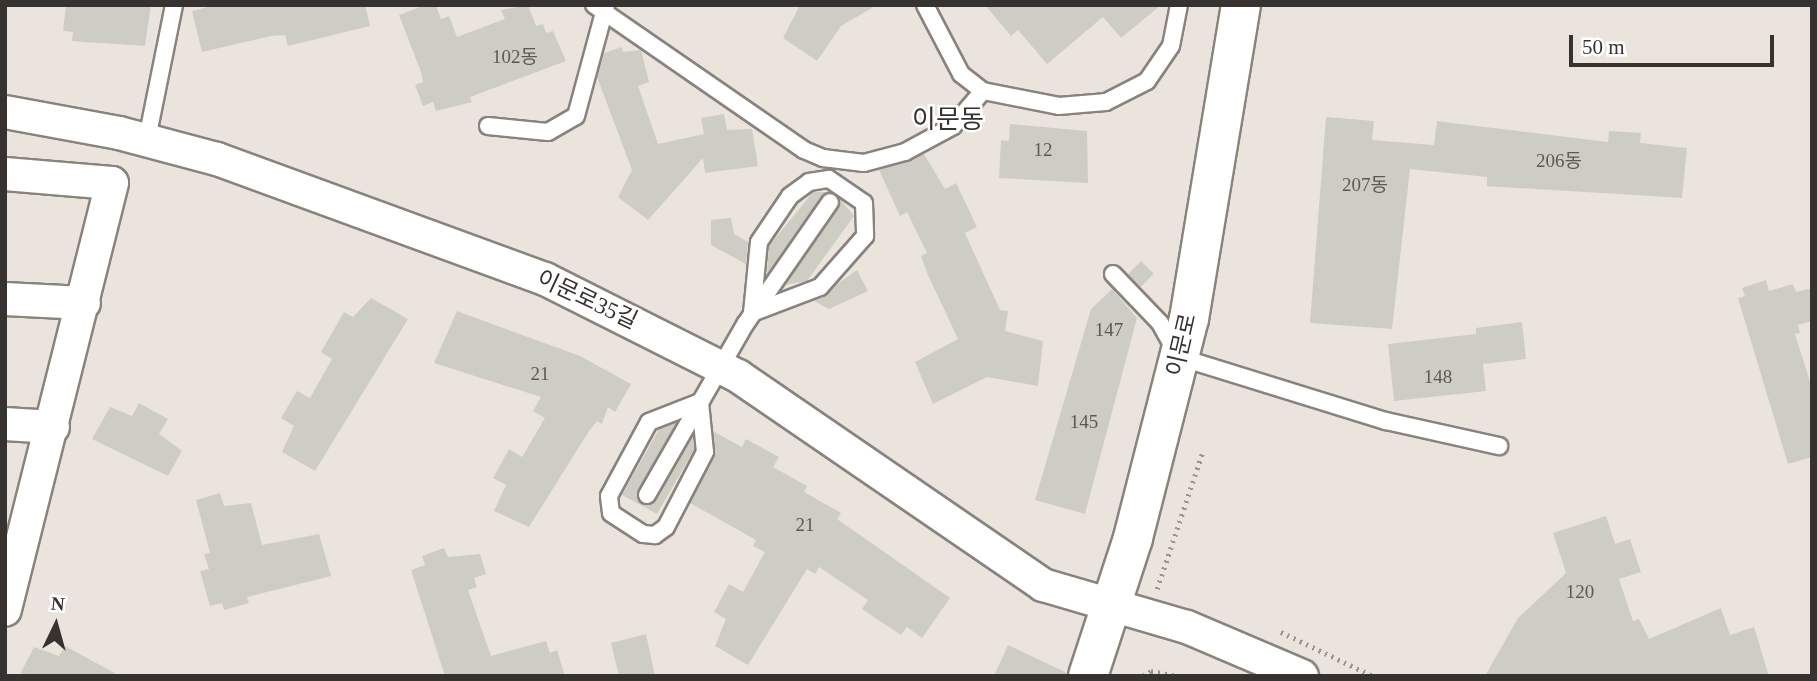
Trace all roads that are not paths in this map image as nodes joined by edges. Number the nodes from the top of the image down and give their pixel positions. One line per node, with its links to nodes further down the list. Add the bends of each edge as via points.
1 (174, 5): 9 (lane)
2 (925, 5): 6 (lane, via 947,54 961,74)
3 (1179, 5): 6 (lane, via 1177,28 1161,67 1128,94 1087,106 1059,106)
4 (1241, 5): 16 (main road, 이문로, via 1211,208)
5 (602, 7): 6 (lane, via 804,150 823,158 864,163 905,152 953,126); 8 (lane, via 576,116 548,132)
6 (983, 91)
7 (5, 112): 9 (street, 이문로35길)
8 (488, 126)
9 (147, 139): 17 (street, 이문로35길, via 470,249 545,279)
10 (5, 174): 14 (street, via 112,183)
11 (830, 202): 15 (lane)
12 (1113, 274): 16 (lane, via 1160,323)
13 (5, 299): 14 (street)
14 (84, 303): 20 (street)
15 (752, 313): 15 (lane, via 814,291 830,279 865,236 864,203 829,179 809,181 790,196 756,250); 17 (lane)
16 (1179, 357): 21 (lane, via 1358,413); 24 (main road, 이문로)
17 (720, 366): 18 (lane); 24 (street, 이문로35길, via 1043,585)
18 (700, 402): 18 (lane, via 649,422 609,496 611,513 643,534 655,535 666,527 706,447); 22 (lane)
19 (5, 424): 20 (street)
20 (53, 427): 23 (street)
21 (1499, 446)
22 (647, 495)
23 (7, 595)
24 (1114, 604): 25 (street, 이문로35길); 26 (main road, 이문로)
25 (1279, 671)
26 (1088, 676)

